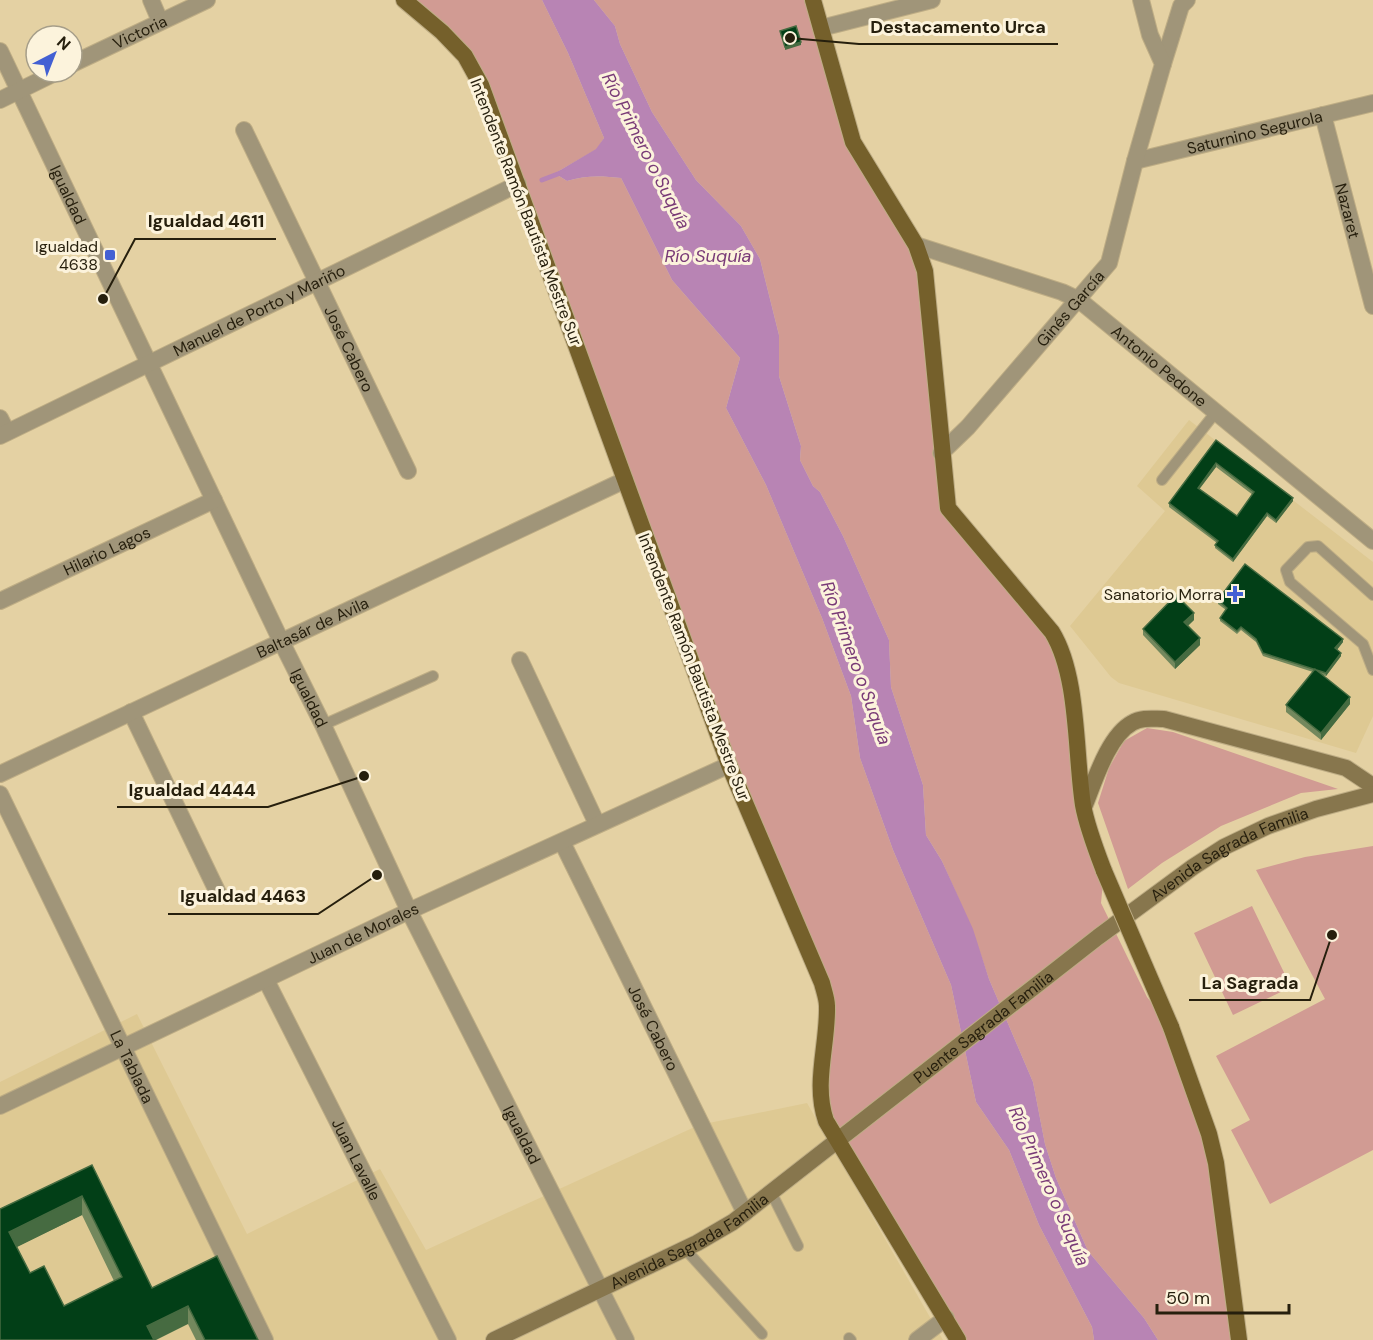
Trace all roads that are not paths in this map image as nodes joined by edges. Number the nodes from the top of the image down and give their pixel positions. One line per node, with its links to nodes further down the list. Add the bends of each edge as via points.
1 (151, 0): 8 (street)
2 (207, 0): 8 (street, Victoria)
3 (404, 0): 20 (main road, Intendente Ramón Bautista Mestre Sur, via 465,56 481,85)
4 (813, 0): 9 (main road)
5 (932, 0): 9 (street)
6 (1141, 0): 12 (street)
7 (1187, 0): 12 (street, Ginés García, via 1181,6)
8 (160, 21): 11 (street, Victoria)
9 (821, 28): 21 (main road, via 853,142)
10 (0, 51): 14 (street, Igualdad)
11 (84, 58)
12 (1163, 64): 19 (street, Ginés García)
13 (33, 84): 14 (street)
14 (19, 91): 15 (street); 25 (street, Igualdad)
15 (0, 100)
16 (1373, 103): 17 (street, Saturnino Segurola)
17 (1323, 115): 19 (street, Saturnino Segurola); 24 (street, Nazaret)
18 (244, 129): 22 (street, José Cabero)
19 (1135, 161): 23 (street, Ginés García, via 1109,263)
20 (518, 184): 22 (street, Manuel de Porto y Mariño); 30 (main road, Intendente Ramón Bautista Mestre Sur)
21 (916, 245): 23 (street, Antonio Pedone); 28 (main road, via 925,271)
22 (318, 282): 25 (street, Manuel de Porto y Mariño); 29 (street, José Cabero)
23 (1079, 300): 26 (street, Antonio Pedone); 28 (street, Ginés García)
24 (1373, 306)
25 (149, 364): 27 (street, Manuel de Porto y Mariño); 32 (street, Igualdad)
26 (1216, 412): 31 (lane); 33 (street, Antonio Pedone)
27 (2, 429)
28 (941, 453): 47 (main road, via 948,508 1060,644 1068,672)
29 (408, 471)
30 (625, 480): 36 (street, Baltasár de Avila); 42 (main road, Intendente Ramón Bautista Mestre Sur)
31 (1162, 480)
32 (214, 500): 35 (street, Hilario Lagos); 36 (street, Igualdad)
33 (1373, 541)
34 (1373, 595): 38 (lane, via 1318,546 1308,547 1286,570 1290,582 1363,644)
35 (0, 602)
36 (281, 641): 40 (street, Baltasár de Avila); 41 (street, Igualdad)
37 (520, 660): 48 (street)
38 (1373, 670)
39 (433, 676): 41 (lane)
40 (131, 712): 43 (street, Baltasár de Avila); 50 (street)
41 (323, 725): 51 (street, Igualdad)
42 (729, 765): 48 (street, Juan de Morales); 57 (main road, Intendente Ramón Bautista Mestre Sur, via 822,983 827,1004 819,1091 826,1121)
43 (0, 774)
44 (1373, 786): 47 (main road, via 1346,768 1164,719 1145,718 1122,730 1110,747)
45 (0, 794): 54 (street, La Tablada)
46 (1373, 794): 52 (main road, Avenida Sagrada Familia, via 1316,809 1246,836 1193,867)
47 (1084, 807): 71 (main road, bridge, via 1104,871 1171,1027 1209,1134)
48 (597, 824): 49 (street, Juan de Morales)
49 (562, 842): 51 (street, Juan de Morales); 59 (street, José Cabero)
50 (218, 893)
51 (408, 911): 53 (street, Juan de Morales); 62 (street, Igualdad)
52 (1098, 937): 56 (main road, Puente Sagrada Familia)
53 (266, 980): 54 (street, Juan de Morales); 67 (street, Juan Lavalle)
54 (123, 1047): 55 (street, Juan de Morales); 66 (street, La Tablada)
55 (0, 1107)
56 (868, 1116): 57 (main road, Avenida Sagrada Familia)
57 (837, 1140): 58 (main road, Avenida Sagrada Familia); 63 (main road, Intendente Ramón Bautista Mestre Sur)
58 (771, 1192): 59 (main road, Avenida Sagrada Familia); 60 (lane)
59 (745, 1213): 61 (main road, Avenida Sagrada Familia)
60 (798, 1246)
61 (685, 1249): 62 (main road, Avenida Sagrada Familia); 64 (lane)
62 (601, 1289): 65 (street, Igualdad); 68 (main road, Avenida Sagrada Familia)
63 (946, 1318): 69 (street); 70 (main road, Intendente Ramón Bautista Mestre Sur)
64 (762, 1334)
65 (624, 1339)
66 (265, 1340)
67 (448, 1340)
68 (494, 1340)
69 (917, 1340)
70 (957, 1340)
71 (1239, 1340)

